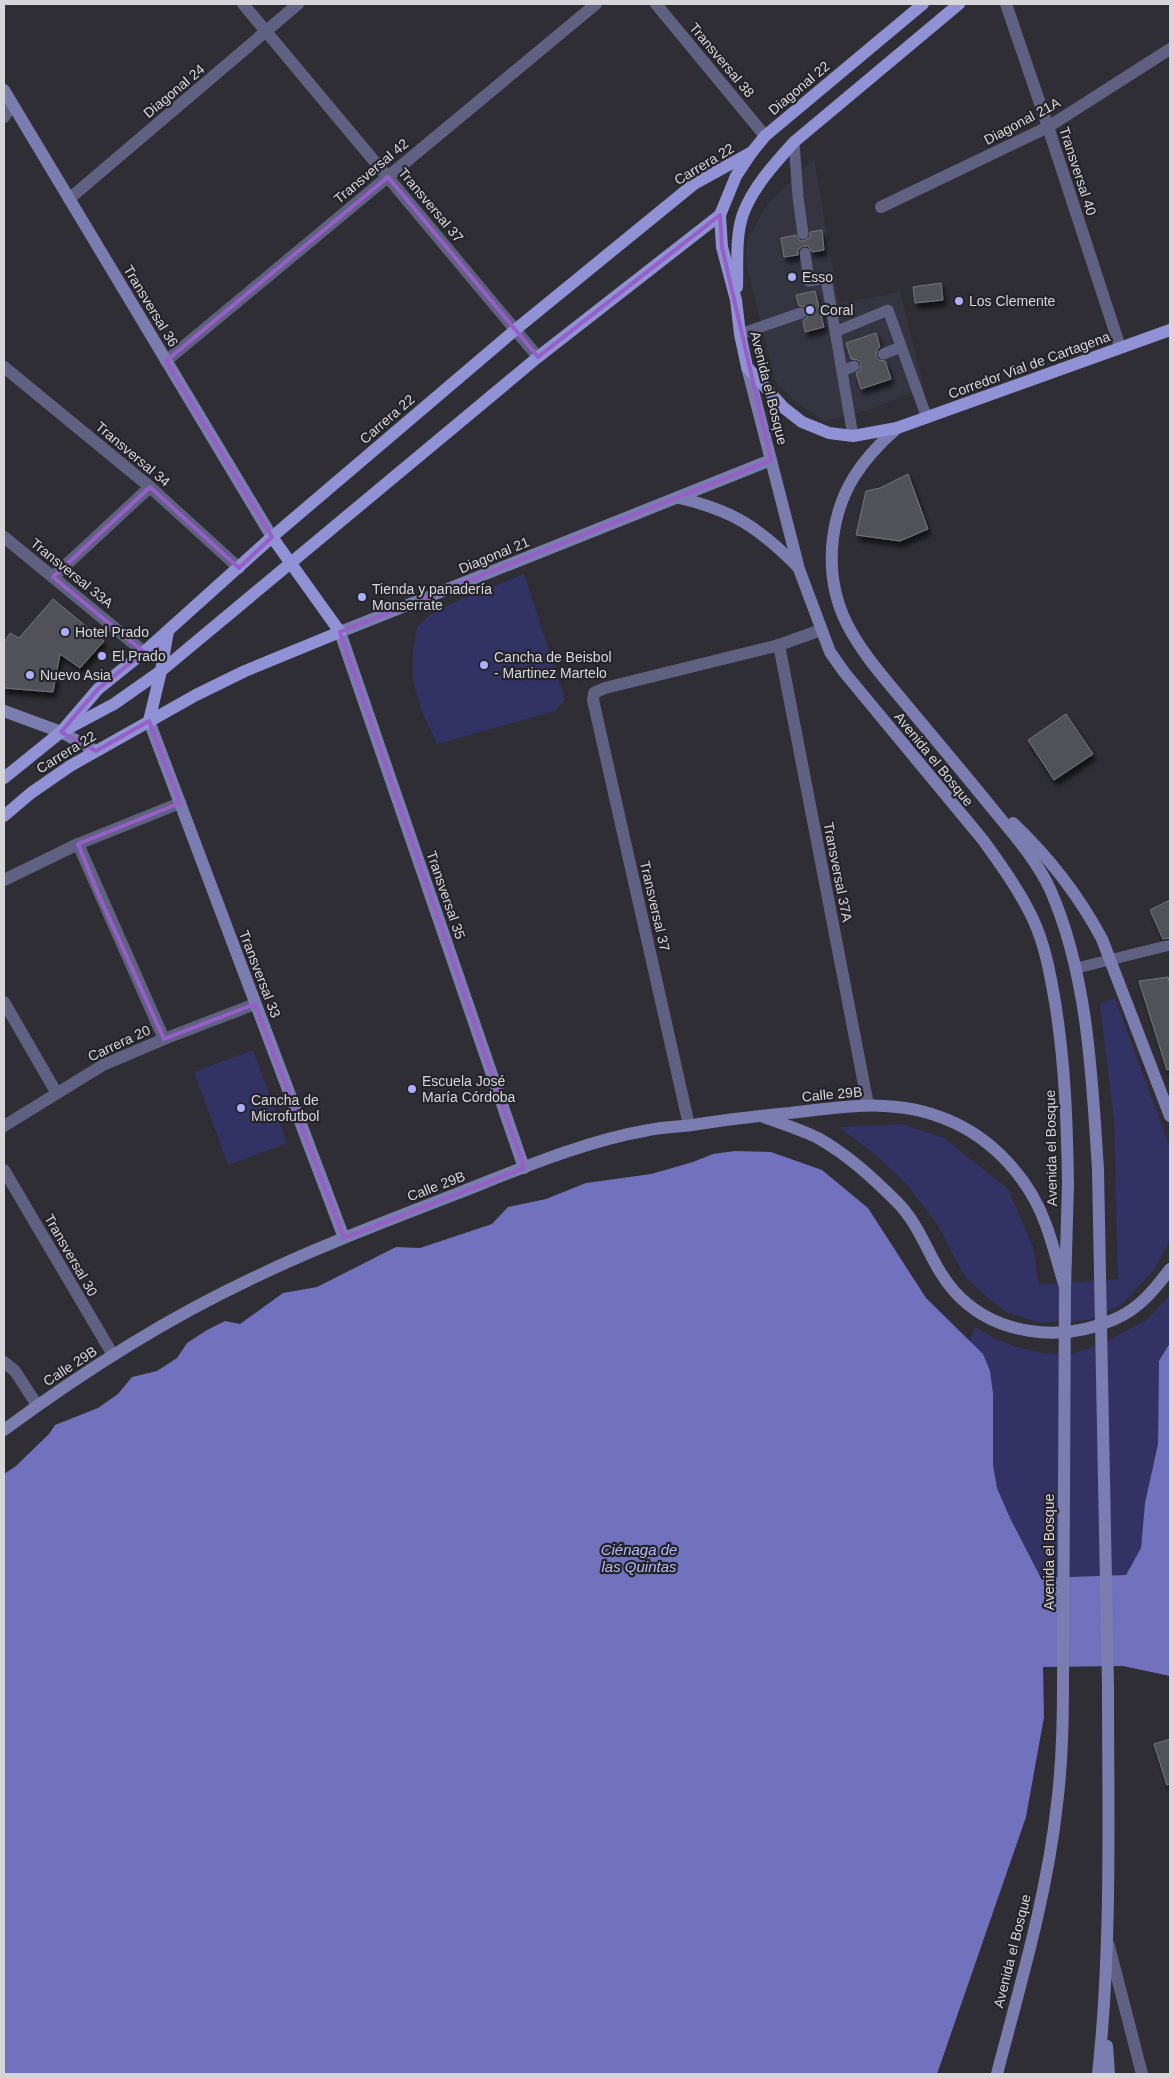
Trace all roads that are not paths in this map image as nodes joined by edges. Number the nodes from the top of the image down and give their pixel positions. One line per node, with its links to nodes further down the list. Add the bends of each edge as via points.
1 (243, 4): 9 (street, Transversal 37)
2 (298, 4): 9 (street, Diagonal 24)
3 (596, 4): 19 (street, Transversal 42)
4 (656, 4): 16 (street, Transversal 38)
5 (923, 4): 8 (main road, Diagonal 22)
6 (959, 4): 10 (main road)
7 (1006, 4): 15 (street, Transversal 40)
8 (910, 15): 10 (main road); 16 (main road, Diagonal 22)
9 (266, 32): 19 (street, Transversal 37); 20 (street, Diagonal 24)
10 (926, 32): 17 (main road)
11 (1170, 49): 15 (street, Diagonal 21A)
12 (4, 90): 13 (main road, Transversal 36)
13 (12, 104): 14 (street); 20 (main road, Transversal 36)
14 (4, 117)
15 (1048, 127): 21 (street, Diagonal 21A); 32 (street, Transversal 40)
16 (766, 136): 18 (main road, Diagonal 22)
17 (794, 142): 23 (lane); 25 (main road, Avenida el Bosque, via 757,188 743,214)
18 (752, 152): 22 (main road, Diagonal 22, via 736,176); 27 (main road, Carrera 22, via 694,184)
19 (388, 177): 27 (street, Transversal 37); 35 (street, Transversal 42)
20 (69, 199): 35 (main road, Transversal 36)
21 (881, 207)
22 (720, 215): 25 (main road, Avenida el Bosque, via 722,248); 34 (main road, Carrera 22)
23 (803, 234)
24 (805, 253): 29 (lane, via 809,281 826,278 825,306)
25 (736, 300): 30 (main road, Avenida el Bosque)
26 (801, 313): 30 (lane)
27 (515, 330): 34 (street, Transversal 37); 47 (main road, Carrera 22)
28 (1170, 330): 32 (main road, Corredor Vial de Cartagena)
29 (836, 332): 31 (lane, via 888,310); 39 (lane)
30 (740, 334): 38 (main road, Avenida el Bosque)
31 (901, 347): 33 (lane); 40 (lane)
32 (1120, 347): 40 (main road, Corredor Vial de Cartagena)
33 (883, 354)
34 (538, 357): 48 (main road, Carrera 22)
35 (166, 361): 47 (main road, Transversal 36)
36 (854, 366): 39 (lane)
37 (4, 367): 44 (street, Transversal 34)
38 (747, 367): 42 (main road, Corredor Vial de Cartagena, via 784,408 802,422 829,433); 43 (main road, Avenida el Bosque)
39 (842, 372): 42 (lane)
40 (927, 418): 41 (main road, Corredor Vial de Cartagena)
41 (897, 428): 42 (main road, Corredor Vial de Cartagena); 64 (main road, Avenida el Bosque, via 875,447 857,470 835,523 831,552 840,610 861,650)
42 (853, 436)
43 (772, 460): 45 (main road, Diagonal 21); 50 (main road, Avenida el Bosque)
44 (150, 487): 49 (street, Transversal 34); 51 (street)
45 (679, 498): 50 (main road, via 707,504 733,515 758,530); 54 (main road, Diagonal 21)
46 (4, 537): 51 (street, Transversal 33A)
47 (272, 537): 48 (main road); 49 (main road, Carrera 22)
48 (290, 563): 54 (main road); 57 (main road, Carrera 22)
49 (239, 568): 53 (main road, Carrera 22)
50 (799, 569): 52 (main road, Avenida el Bosque)
51 (53, 578): 56 (street, Transversal 33A)
52 (821, 630): 55 (street); 84 (main road, Avenida el Bosque, bridge, via 830,652 844,672 983,840 1032,918 1050,970 1067,1098)
53 (168, 631): 56 (main road, Carrera 22); 57 (main road)
54 (340, 632): 59 (main road, Diagonal 21, via 245,671); 80 (main road, Transversal 35)
55 (779, 645): 75 (street, Transversal 37A); 78 (street, Transversal 37, via 605,688 594,693 592,700)
56 (144, 652): 60 (main road, Carrera 22, via 98,689)
57 (161, 671): 59 (main road); 60 (main road, Carrera 22, via 114,704)
58 (4, 711): 60 (main road)
59 (149, 721): 61 (main road, Carrera 22); 63 (main road, Transversal 33)
60 (61, 732): 61 (main road); 62 (main road, Carrera 22)
61 (96, 751): 65 (main road, Carrera 22, via 54,776)
62 (4, 778)
63 (180, 803): 66 (street); 72 (main road, Transversal 33)
64 (989, 804): 69 (main road, via 1020,829 1054,864 1088,913); 70 (main road, Avenida el Bosque, via 1049,887)
65 (4, 816)
66 (78, 844): 67 (street); 73 (street)
67 (4, 880)
68 (1169, 950): 69 (lane)
69 (1112, 960): 70 (lane); 77 (main road)
70 (1077, 968): 89 (main road, Avenida el Bosque, bridge, via 1093,1086 1098,1170 1108,1686)
71 (4, 1002): 74 (street)
72 (255, 1004): 73 (street, Carrera 20); 82 (main road, Transversal 33)
73 (164, 1039): 74 (street, Carrera 20, via 103,1065)
74 (56, 1092): 79 (street, Carrera 20)
75 (868, 1105): 76 (main road, Calle 29B); 84 (main road, Calle 29B, via 897,1105 923,1110 975,1134 997,1152 1017,1173 1046,1222)
76 (759, 1115): 78 (main road, Calle 29B); 83 (main road, via 817,1138 874,1179 911,1218 940,1274 956,1293 996,1321 1040,1333 1086,1330 1116,1319 1137,1306 1156,1289)
77 (1170, 1116)
78 (689, 1125): 80 (main road, Calle 29B, via 648,1130 603,1141)
79 (4, 1126)
80 (524, 1168): 82 (main road, Calle 29B)
81 (4, 1170): 85 (street, Transversal 30)
82 (344, 1238): 85 (main road, Calle 29B, via 218,1295)
83 (1170, 1269)
84 (1065, 1289): 91 (main road, Avenida el Bosque, bridge, via 1063,1746 1048,1865)
85 (113, 1356): 87 (main road, Calle 29B)
86 (4, 1362): 87 (street)
87 (37, 1405): 88 (main road, Calle 29B)
88 (4, 1430)
89 (1108, 1943): 90 (main road, Avenida el Bosque); 94 (street)
90 (1105, 2011): 92 (main road, Avenida el Bosque); 93 (main road, Avenida el Bosque)
91 (997, 2074)
92 (1098, 2074)
93 (1109, 2074)
94 (1142, 2074)

